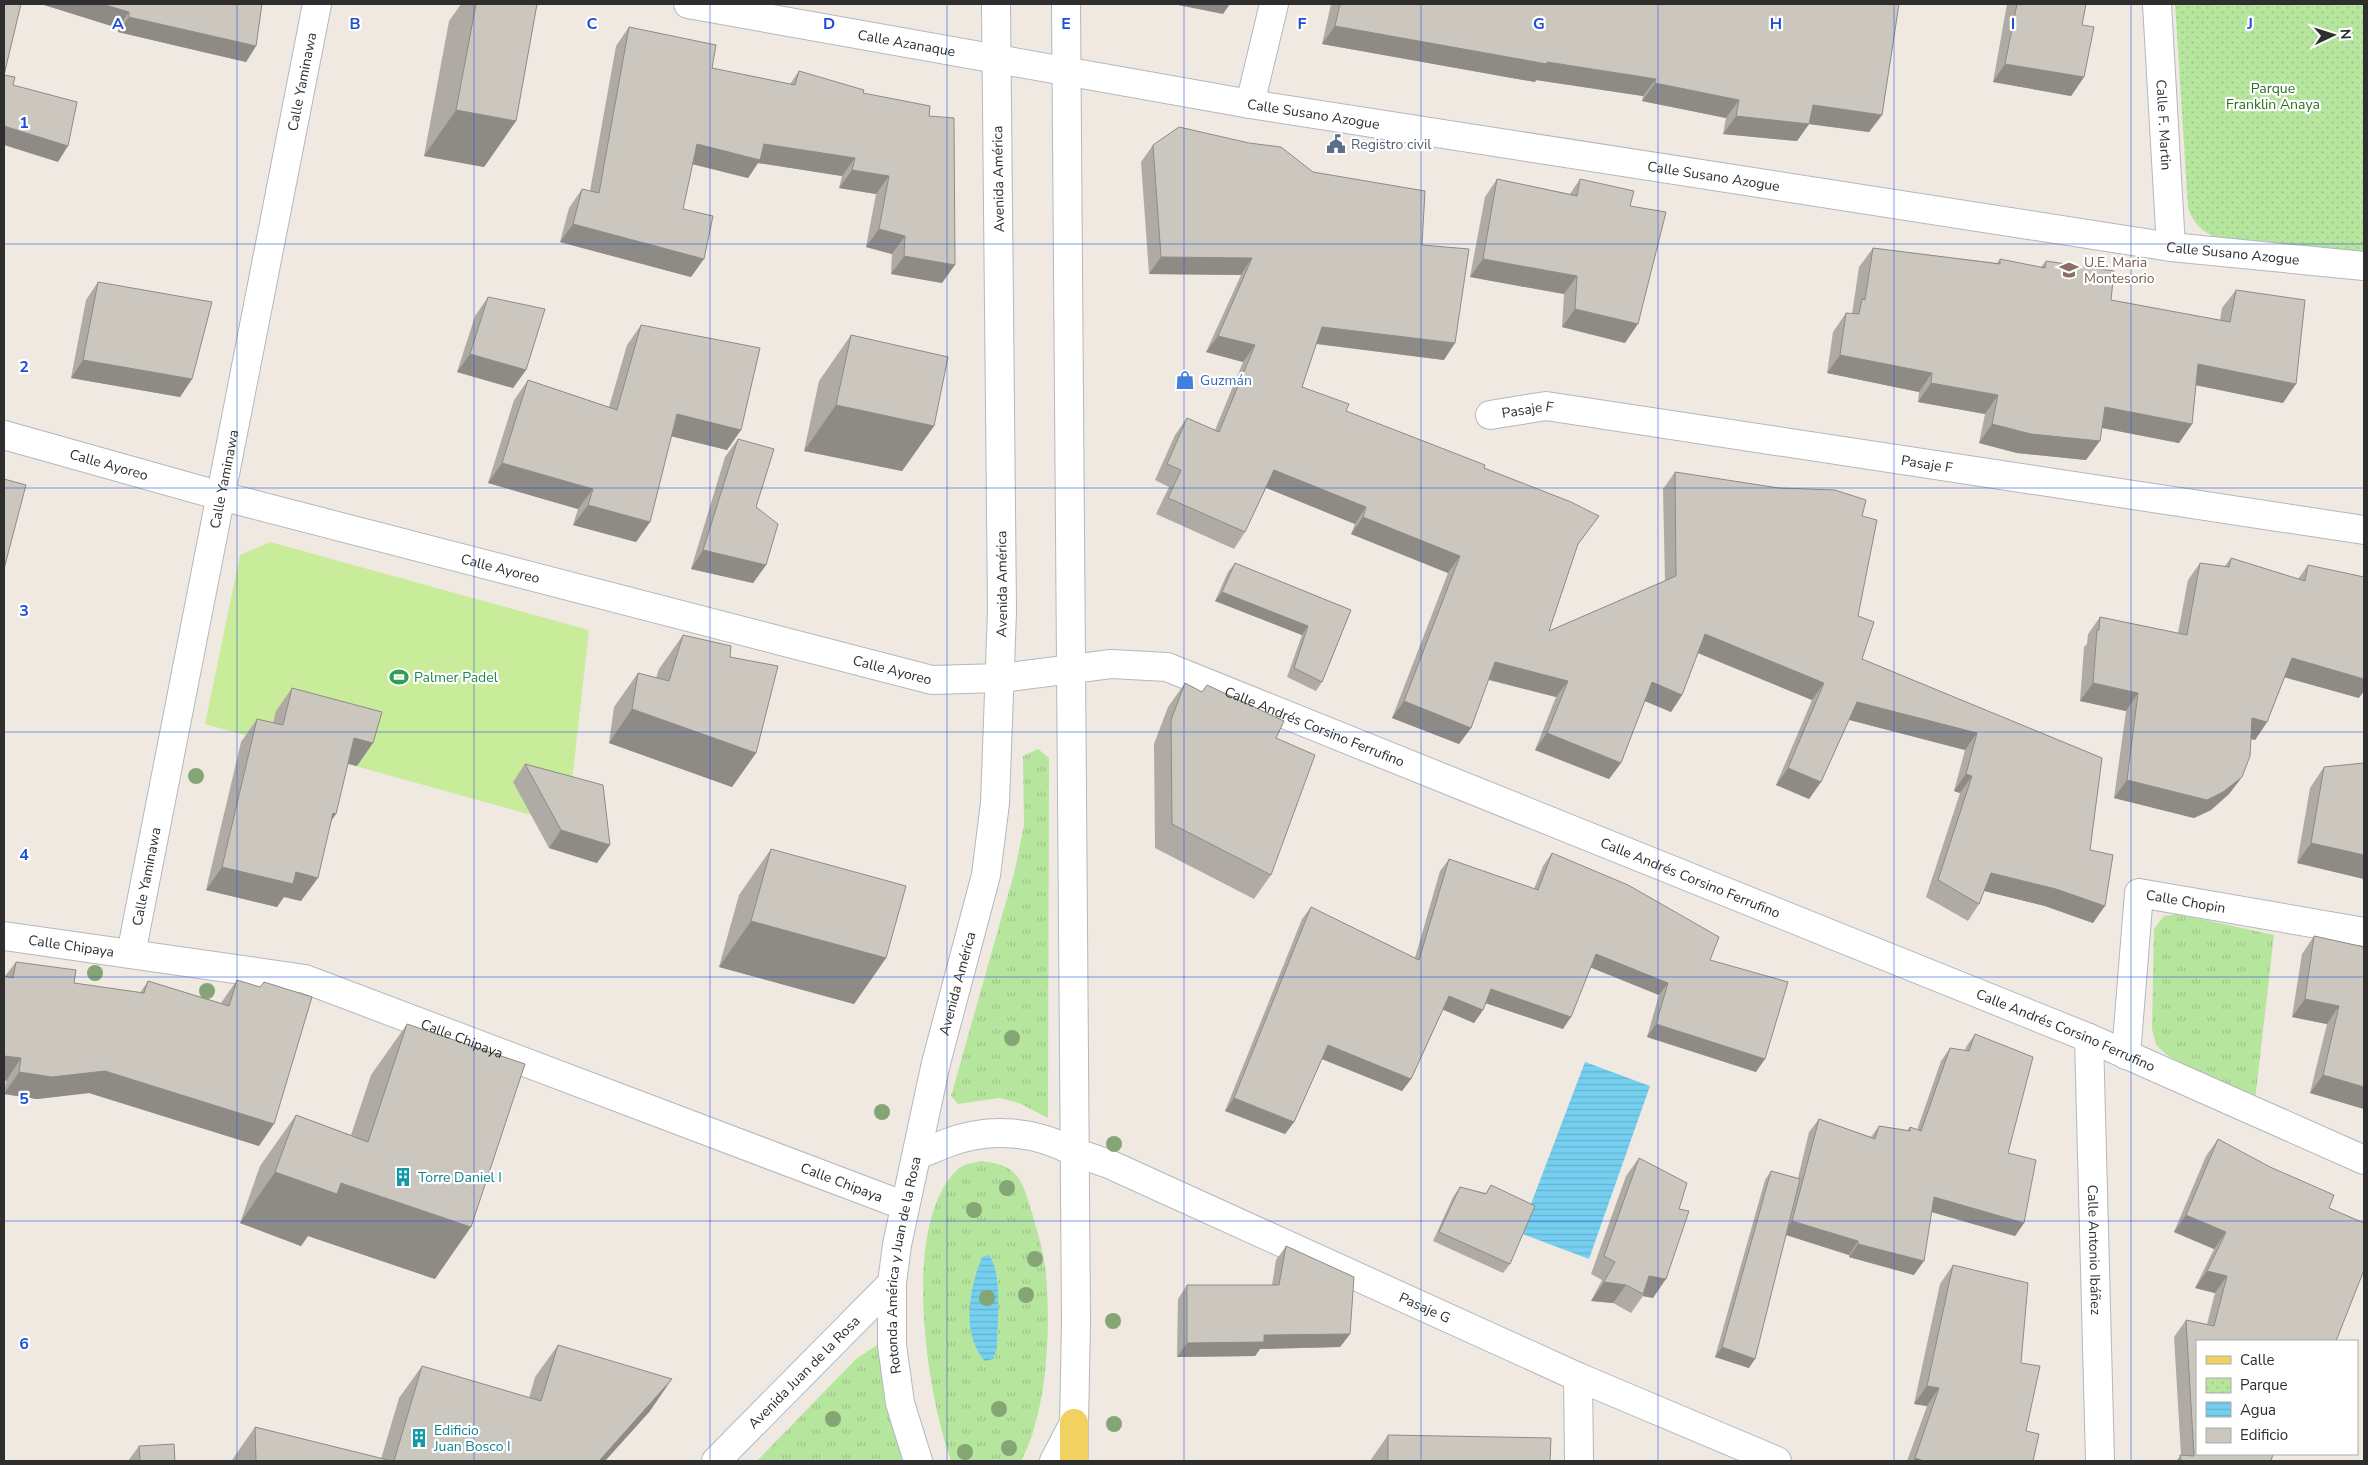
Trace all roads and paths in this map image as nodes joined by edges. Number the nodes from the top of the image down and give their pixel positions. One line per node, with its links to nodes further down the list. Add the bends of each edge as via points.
1 (317, 4): 14 (street, Calle Yaminawa)
2 (688, 4): 7 (street, Calle Azanaque)
3 (996, 4): 7 (street, Avenida América)
4 (1066, 4): 8 (street)
5 (1274, 4): 9 (street)
6 (2157, 4): 10 (street, Calle F. Martin)
7 (996, 58): 8 (street, Calle Azanaque); 17 (street, Avenida América)
8 (1066, 71): 9 (street, Calle Susano Azogue); 16 (street)
9 (1250, 104): 10 (street, Calle Susano Azogue)
10 (2171, 247): 11 (street, Calle Susano Azogue)
11 (2364, 266)
12 (1490, 415): 15 (street, Pasaje F, via 1546,406)
13 (4, 435): 14 (street, Calle Ayoreo)
14 (221, 496): 17 (street, Calle Ayoreo, via 932,680); 20 (street, Calle Yaminawa)
15 (2364, 530)
16 (1073, 670): 17 (street, Calle Andrés Corsino Ferrufino); 21 (street, Calle Andrés Corsino Ferrufino, via 1111,664 1167,667); 23 (street)
17 (1001, 678): 24 (street, Avenida América, via 995,803 986,875 936,1063)
18 (2364, 932): 22 (street, Calle Chopin, via 2139,893)
19 (4, 936): 20 (street, Calle Chipaya)
20 (131, 954): 26 (street, Calle Chipaya, via 305,979)
21 (2089, 1038): 22 (street, Calle Andrés Corsino Ferrufino); 36 (street, Calle Antonio Ibáñez)
22 (2126, 1055): 25 (street, Calle Andrés Corsino Ferrufino)
23 (1074, 1152): 24 (street, Rotonda América y Juan de la Rosa, via 1036,1136 991,1133 949,1142); 28 (street, Pasaje G, via 1118,1168); 29 (street)
24 (917, 1155): 26 (street, Rotonda América y Juan de la Rosa)
25 (2364, 1160)
26 (905, 1206): 27 (street, Rotonda América y Juan de la Rosa)
27 (892, 1283): 30 (street, Avenida Juan de la Rosa); 31 (street, Rotonda América y Juan de la Rosa, via 892,1345 900,1403)
28 (1578, 1377): 34 (street); 35 (street, Pasaje G)
29 (1074, 1423): 32 (street); 33 (main road)
30 (716, 1461)
31 (918, 1461)
32 (1054, 1461)
33 (1074, 1461)
34 (1579, 1461)
35 (1776, 1461)
36 (2100, 1461)

